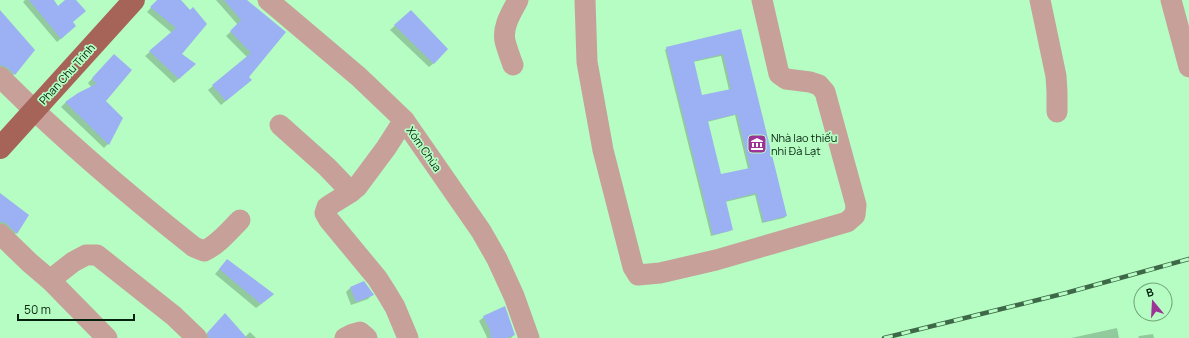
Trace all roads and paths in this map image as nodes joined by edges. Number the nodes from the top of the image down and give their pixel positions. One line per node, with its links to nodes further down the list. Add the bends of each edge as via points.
1 (134, 0): 11 (main road, Phan Chu Trinh)
2 (268, 0): 13 (street, Xóm Chùa, via 359,77)
3 (518, 0): 8 (street, via 505,29 505,40)
4 (585, 0): 5 (street, via 587,62 603,150 633,268 638,275 660,273 716,260 847,222 855,216 856,205 824,92 819,85 786,79 779,74)
5 (762, 0)
6 (1040, 0): 12 (street, via 1056,76)
7 (1171, 0): 9 (street)
8 (513, 65)
9 (1189, 67)
10 (0, 77): 11 (street)
11 (34, 111): 15 (main road, Phan Chu Trinh); 17 (street, via 94,164 200,250 209,249)
12 (1057, 112)
13 (404, 120): 16 (street, via 368,174); 25 (street, Xóm Chùa, via 481,231 514,296)
14 (280, 126): 16 (street)
15 (0, 148)
16 (351, 192): 24 (street, via 330,205 325,213 386,292)
17 (240, 220)
18 (0, 234): 19 (street)
19 (50, 280): 20 (street); 21 (street, via 86,255 97,255 174,316)
20 (107, 338)
21 (196, 338)
22 (346, 338): 23 (street, via 360,332)
23 (366, 338)
24 (408, 338)
25 (529, 338)

